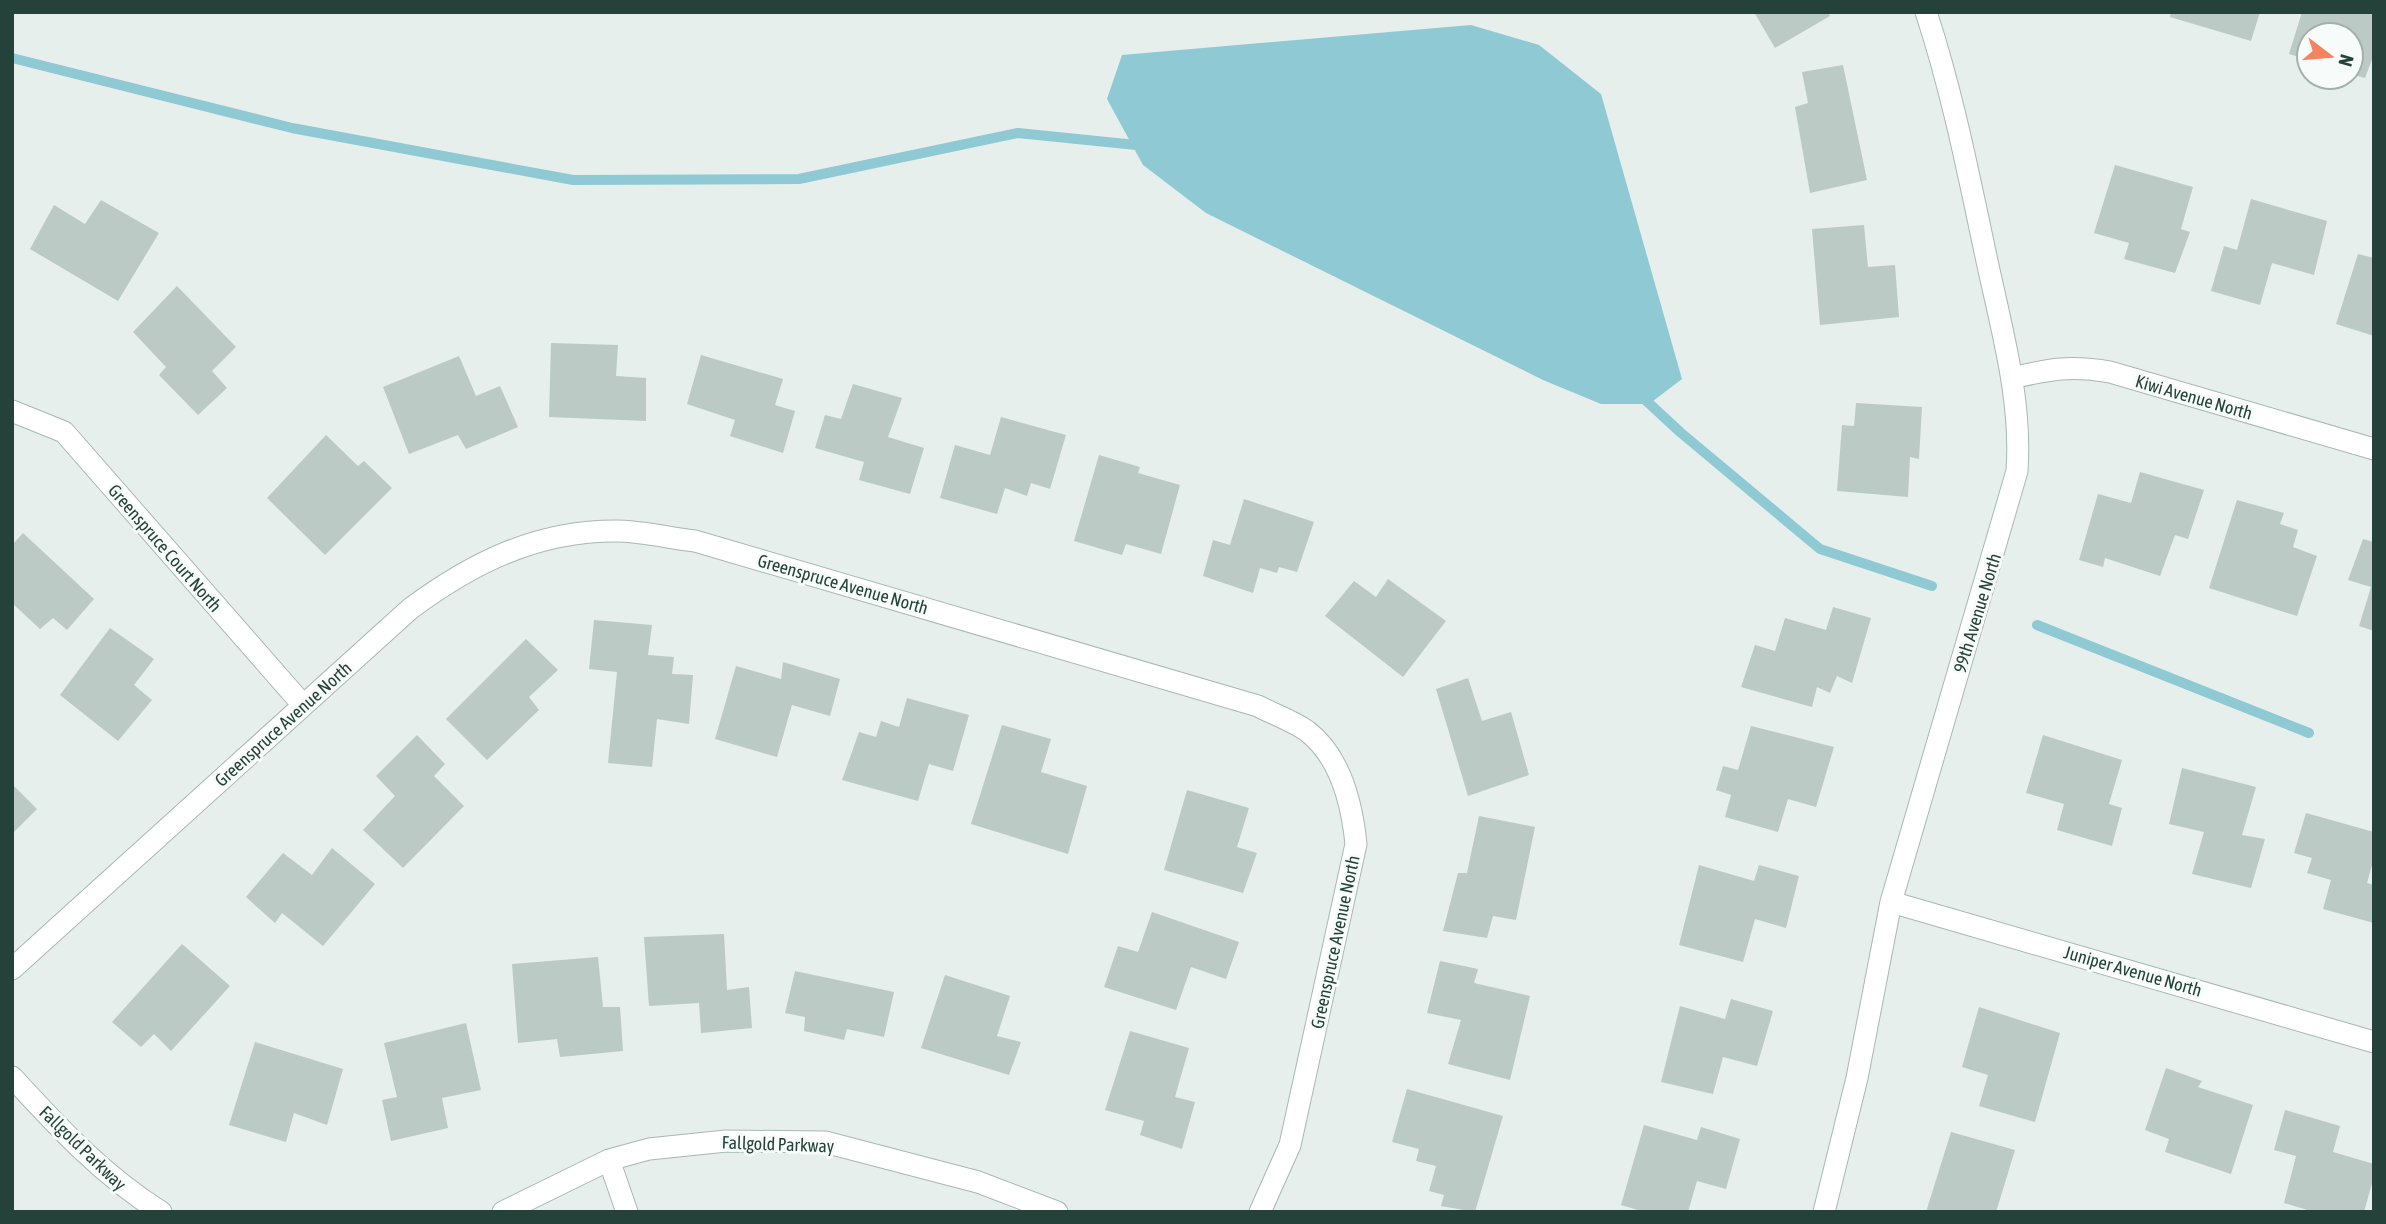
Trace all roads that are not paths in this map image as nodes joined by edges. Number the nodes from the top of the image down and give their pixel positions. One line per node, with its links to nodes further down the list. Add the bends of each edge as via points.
1 (1926, 12): 2 (street, 99th Avenue North, via 1948,78)
2 (2012, 378): 4 (street, Kiwi Avenue North, via 2057,367 2109,372); 6 (street, 99th Avenue North, via 2020,433 2017,471)
3 (12, 411): 5 (street, Greenspruce Court North, via 64,432)
4 (2374, 449)
5 (303, 705): 7 (street, Greenspruce Avenue North); 15 (street, Greenspruce Avenue North, via 443,584 520,545 616,531 695,541 1258,706 1306,731 1329,754 1341,778 1354,819 1356,844 1290,1145)
6 (1891, 902): 8 (street, Juniper Avenue North); 16 (street, 99th Avenue North, via 1857,1078)
7 (12, 969)
8 (2374, 1042)
9 (12, 1077): 11 (street, Fallgold Parkway, via 76,1145 127,1191)
10 (609, 1160): 12 (street, Fallgold Parkway); 13 (street); 14 (street, Fallgold Parkway, via 649,1149 726,1140 825,1142 978,1182)
11 (160, 1212)
12 (503, 1212)
13 (627, 1212)
14 (1057, 1212)
15 (1260, 1212)
16 (1824, 1212)

